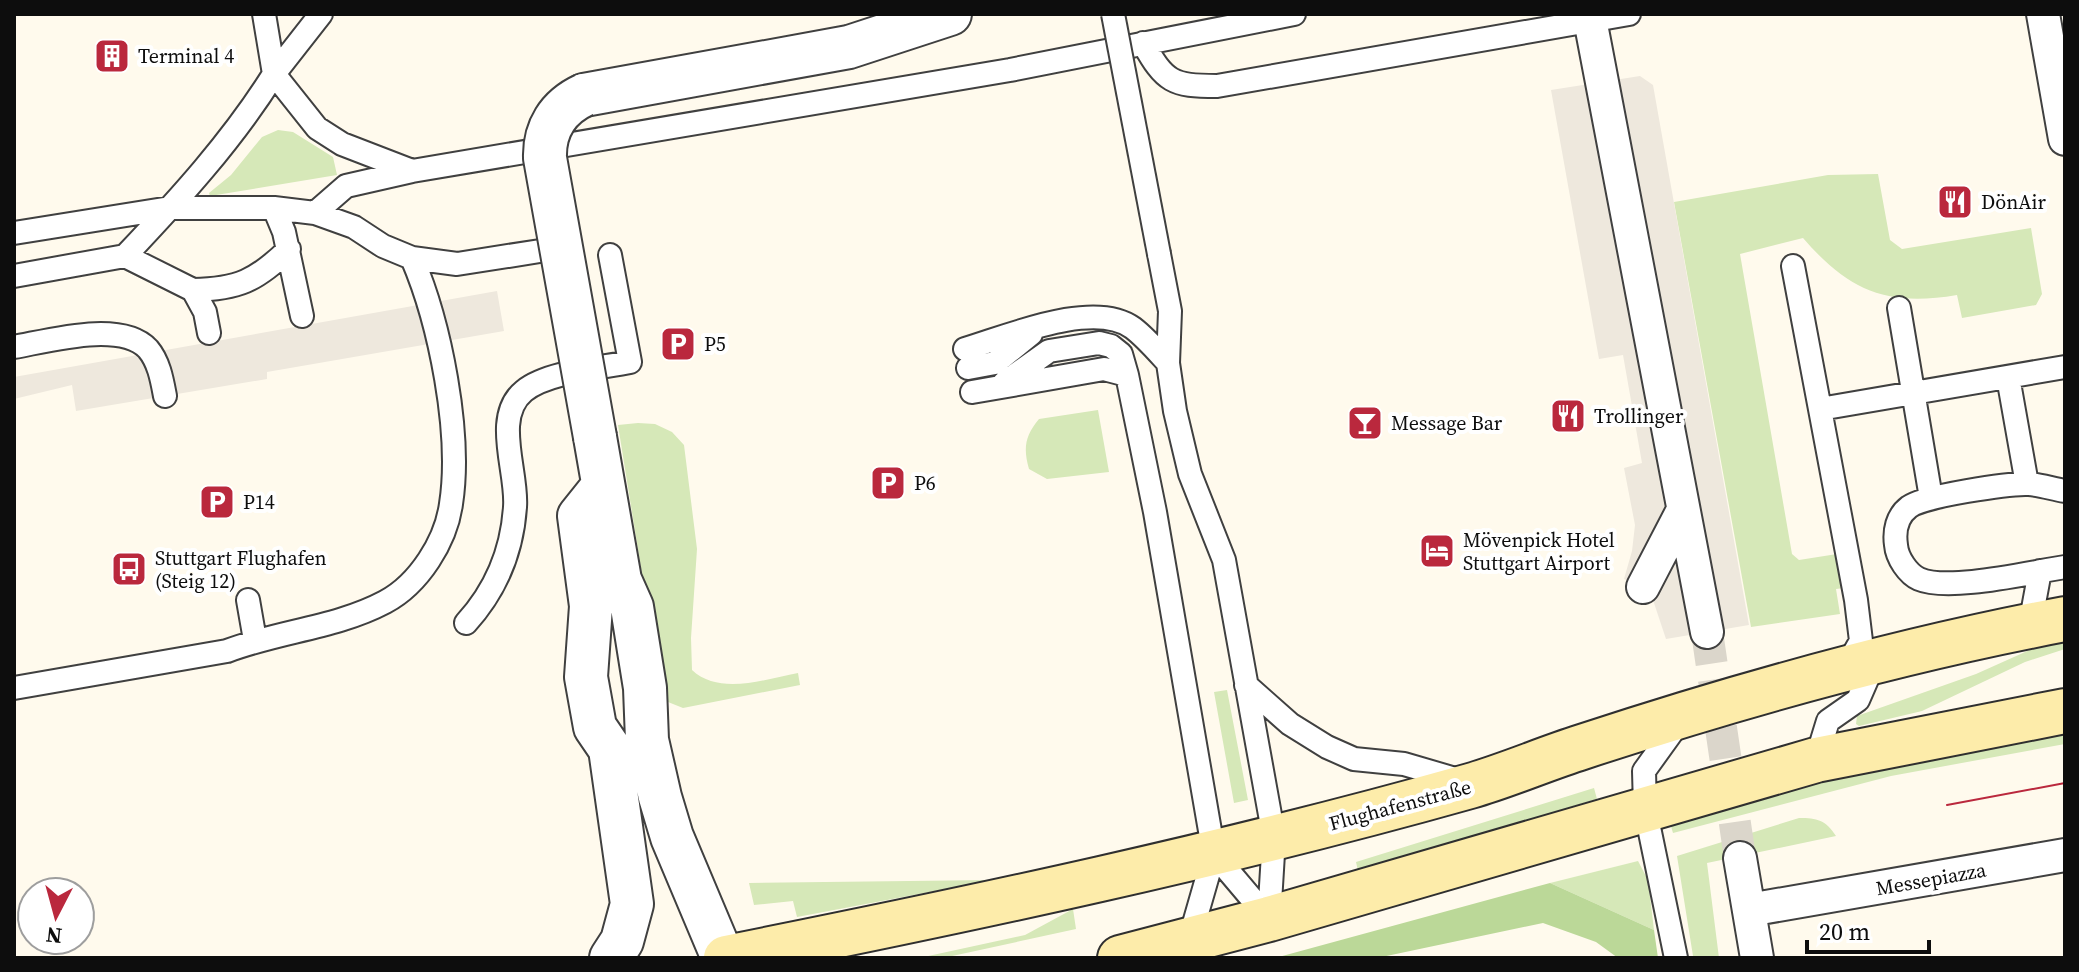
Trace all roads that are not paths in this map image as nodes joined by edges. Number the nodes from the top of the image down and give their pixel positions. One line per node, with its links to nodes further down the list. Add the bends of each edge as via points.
1 (264, 14): 10 (lane)
2 (321, 14): 10 (lane)
3 (950, 14): 38 (street, bridge, via 849,47 584,95 556,115 544,143 545,158)
4 (1113, 14): 30 (lane, bridge, via 1170,311)
5 (1294, 14): 9 (lane)
6 (1629, 14): 8 (lane)
7 (2043, 14): 11 (street)
8 (1590, 18): 9 (lane, via 1217,86 1184,86 1158,70); 41 (street)
9 (1143, 43): 12 (lane)
10 (274, 74): 12 (lane, via 317,128 342,144); 13 (lane, via 254,107)
11 (2065, 139)
12 (412, 171): 15 (lane, via 346,186)
13 (170, 208): 14 (lane); 16 (lane); 20 (lane)
14 (274, 208): 15 (lane); 17 (lane)
15 (315, 213): 21 (lane)
16 (14, 233)
17 (289, 249): 24 (lane, via 268,270 228,289); 26 (lane)
18 (540, 251): 21 (lane, via 457,264)
19 (610, 255): 47 (lane, via 630,362 542,380 512,404 507,425 516,504 512,535 495,587)
20 (125, 256): 23 (lane); 24 (lane)
21 (412, 258): 49 (lane, via 425,289 451,423 455,466 443,533 421,571 386,602 337,622)
22 (1793, 266): 36 (lane)
23 (14, 276)
24 (193, 290): 27 (lane)
25 (1899, 308): 34 (lane)
26 (302, 316)
27 (209, 333)
28 (14, 347): 35 (lane, via 81,335 126,336 149,351)
29 (966, 359): 30 (lane, via 1042,326 1095,316 1131,326)
30 (1168, 363): 51 (lane, via 1183,448 1224,560)
31 (2065, 367): 32 (lane)
32 (2008, 377): 34 (lane); 37 (lane)
33 (972, 392): 60 (lane, via 1104,369 1127,375)
34 (1912, 393): 36 (lane); 40 (lane)
35 (165, 396)
36 (1820, 409): 50 (lane, via 1856,600)
37 (2027, 484): 39 (lane); 40 (lane)
38 (603, 486): 55 (street, via 645,688); 55 (street, via 579,516 591,606 586,677 595,727)
39 (2065, 491)
40 (1931, 498): 43 (lane, via 1908,507 1895,525 1896,548 1908,571 1920,579 1970,582)
41 (1683, 510): 44 (street); 48 (street)
42 (2065, 567): 43 (lane)
43 (2040, 571): 46 (lane)
44 (1643, 587)
45 (248, 600): 49 (lane)
46 (2047, 622): 50 (main road, Flughafenstraße)
47 (466, 623)
48 (1707, 632)
49 (255, 640): 52 (lane, via 227,651)
50 (1861, 664): 54 (main road, Flughafenstraße); 56 (lane, via 1858,700 1828,721)
51 (1246, 685): 57 (lane, via 1290,724 1354,759 1404,764); 59 (lane)
52 (14, 688)
53 (2065, 711): 56 (main road)
54 (1683, 716): 57 (main road, Flughafenstraße); 58 (lane, via 1644,771)
55 (627, 736): 66 (street, via 632,904 622,941); 67 (street)
56 (1816, 760): 58 (main road)
57 (1475, 785): 59 (main road, Flughafenstraße)
58 (1645, 808): 64 (main road); 69 (lane)
59 (1274, 837): 60 (main road, Flughafenstraße); 64 (lane)
60 (1214, 854): 64 (lane); 65 (lane); 67 (main road, Flughafenstraße)
61 (2065, 855): 63 (street, Messepiazza)
62 (1740, 858): 63 (street)
63 (1749, 910): 70 (street)
64 (1269, 919): 65 (main road)
65 (1191, 950): 68 (main road)
66 (611, 958)
67 (724, 958)
68 (1120, 958)
69 (1676, 958)
70 (1757, 958)

